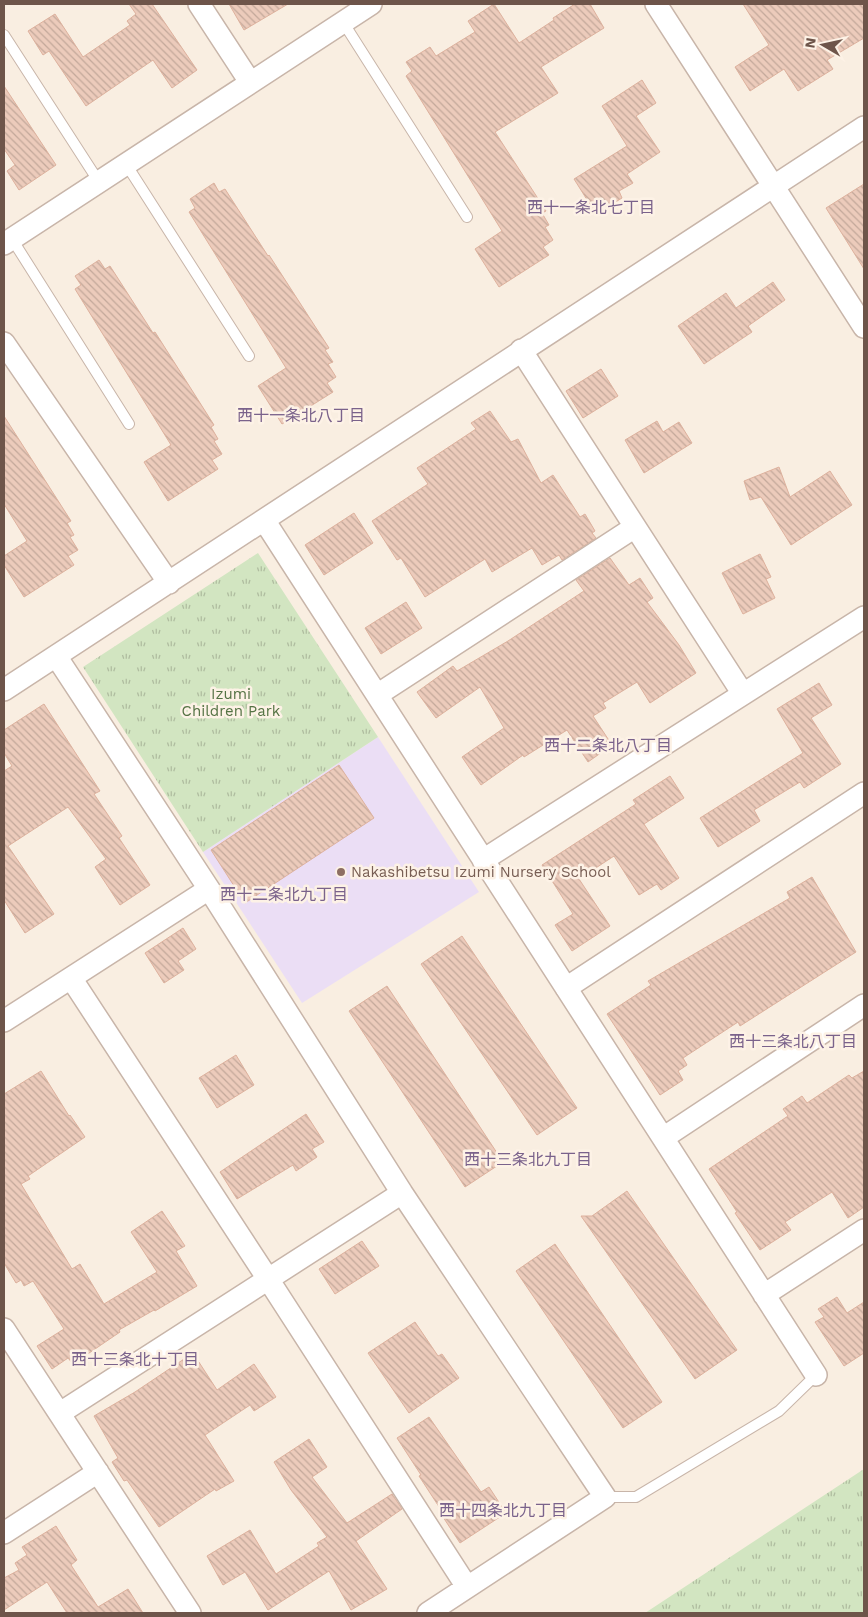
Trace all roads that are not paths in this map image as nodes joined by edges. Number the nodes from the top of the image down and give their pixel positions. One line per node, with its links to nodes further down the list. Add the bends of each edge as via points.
1 (198, 4): 6 (street)
2 (371, 4): 4 (street)
3 (656, 4): 10 (street)
4 (342, 22): 6 (street); 11 (lane)
5 (4, 35): 9 (lane)
6 (250, 82): 8 (street)
7 (864, 127): 10 (street)
8 (126, 164): 9 (street); 16 (lane)
9 (99, 182): 12 (street)
10 (774, 186): 13 (street); 15 (street)
11 (467, 217)
12 (8, 241): 17 (lane)
13 (864, 327)
14 (4, 342): 20 (street)
15 (522, 350): 18 (street); 19 (street)
16 (249, 356)
17 (129, 424)
18 (264, 520): 20 (street); 25 (street)
19 (635, 526): 24 (street); 25 (street)
20 (169, 583): 22 (street)
21 (864, 617): 24 (street)
22 (56, 656): 23 (street); 28 (street)
23 (4, 690)
24 (743, 694): 27 (street)
25 (378, 696): 27 (street)
26 (864, 793): 30 (street)
27 (483, 860): 30 (street)
28 (209, 889): 29 (street); 34 (street)
29 (71, 978): 32 (street); 36 (street)
30 (566, 988): 33 (street)
31 (864, 1005): 33 (street)
32 (4, 1021)
33 (663, 1138): 37 (street)
34 (402, 1194): 36 (street); 42 (street)
35 (864, 1230): 37 (street)
36 (268, 1279): 40 (street); 44 (street)
37 (764, 1295): 39 (street)
38 (4, 1329): 40 (street)
39 (816, 1375): 42 (lane, via 779,1411 636,1497)
40 (60, 1413): 41 (street)
41 (98, 1472): 43 (street); 45 (street)
42 (606, 1497): 44 (street)
43 (4, 1533)
44 (467, 1588): 46 (street)
45 (190, 1613)
46 (428, 1613)

